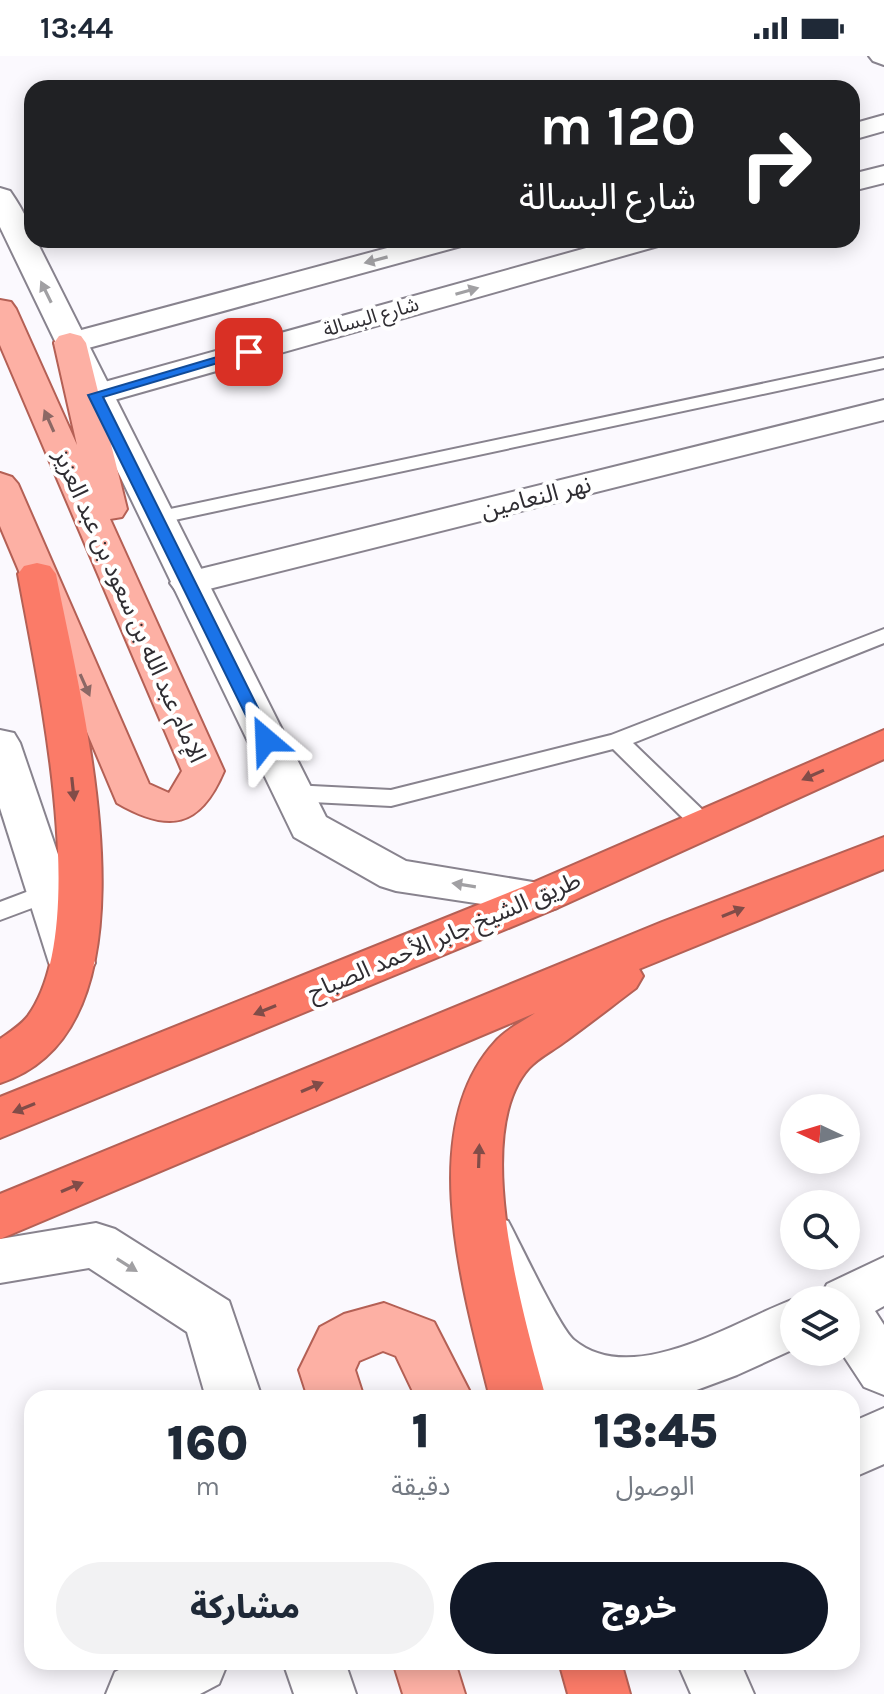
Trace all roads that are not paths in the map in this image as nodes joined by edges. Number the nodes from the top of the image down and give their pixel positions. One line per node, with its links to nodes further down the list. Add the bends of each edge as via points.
1 (884, 123): 2 (street)
2 (860, 130)
3 (884, 174): 4 (street)
4 (860, 181)
5 (0, 197): 6 (street, one-way to 5)
6 (24, 247)
7 (24, 248): 11 (street, one-way to 7)
8 (421, 248): 11 (street, one-way to 11)
9 (619, 248): 13 (street, شارع البسالة, one-way to 9)
10 (0, 309): 19 (main road, الإمام عبد الله بن سعود بن عبد العزيز, one-way to 10)
11 (70, 343): 13 (street); 19 (main road)
12 (884, 363): 16 (lane)
13 (95, 395): 16 (street)
14 (884, 410): 18 (street, نهر النعامين)
15 (0, 484): 17 (main road, الإمام عبد الله بن سعود بن عبد العزيز)
16 (156, 518): 18 (street)
17 (37, 574): 19 (main road, الإمام عبد الله بن سعود بن عبد العزيز, one-way to 19, via 132,793 169,809 194,796 203,771); 31 (highway, one-way to 31, via 81,861 81,913)
18 (189, 583): 24 (street)
19 (133, 612)
20 (884, 635): 21 (lane)
21 (618, 741): 24 (lane, via 391,798); 25 (lane)
22 (0, 743): 27 (street)
23 (884, 743): 25 (highway, طريق الشيخ جابر الأحمد الصباح, one-way to 25)
24 (292, 793): 28 (street, one-way to 24, via 396,875 309,827)
25 (703, 824): 28 (highway, طريق الشيخ جابر الأحمد الصباح)
26 (884, 852): 30 (highway, one-way to 26)
27 (50, 892): 29 (lane); 31 (street)
28 (541, 897): 33 (highway, طريق الشيخ جابر الأحمد الصباح, one-way to 33)
29 (0, 911)
30 (678, 934): 34 (highway, one-way to 30); 35 (highway, one-way to 30, via 480,1123 488,1089 503,1067)
31 (72, 963): 32 (highway, via 68,986 46,1028)
32 (0, 1064)
33 (0, 1118)
34 (0, 1217)
35 (481, 1219): 42 (street); 46 (highway, via 492,1295)
36 (0, 1261): 43 (street, one-way to 43, via 96,1245 210,1318)
37 (884, 1280): 38 (street)
38 (860, 1293)
39 (780, 1329): 42 (street, via 667,1378 622,1382 582,1374)
40 (860, 1335): 41 (street)
41 (884, 1370)
42 (564, 1377)
43 (232, 1390)
44 (333, 1390): 45 (main road, via 327,1370 339,1344 384,1327 415,1339)
45 (441, 1390)
46 (516, 1390)
47 (884, 1434): 48 (street)
48 (860, 1448)
49 (182, 1670): 55 (street)
50 (317, 1670): 56 (street)
51 (426, 1670): 57 (main road)
52 (584, 1670): 58 (main road)
53 (592, 1670): 58 (highway)
54 (712, 1670): 59 (street)
55 (137, 1694)
56 (325, 1694)
57 (434, 1694)
58 (598, 1694)
59 (723, 1694)

